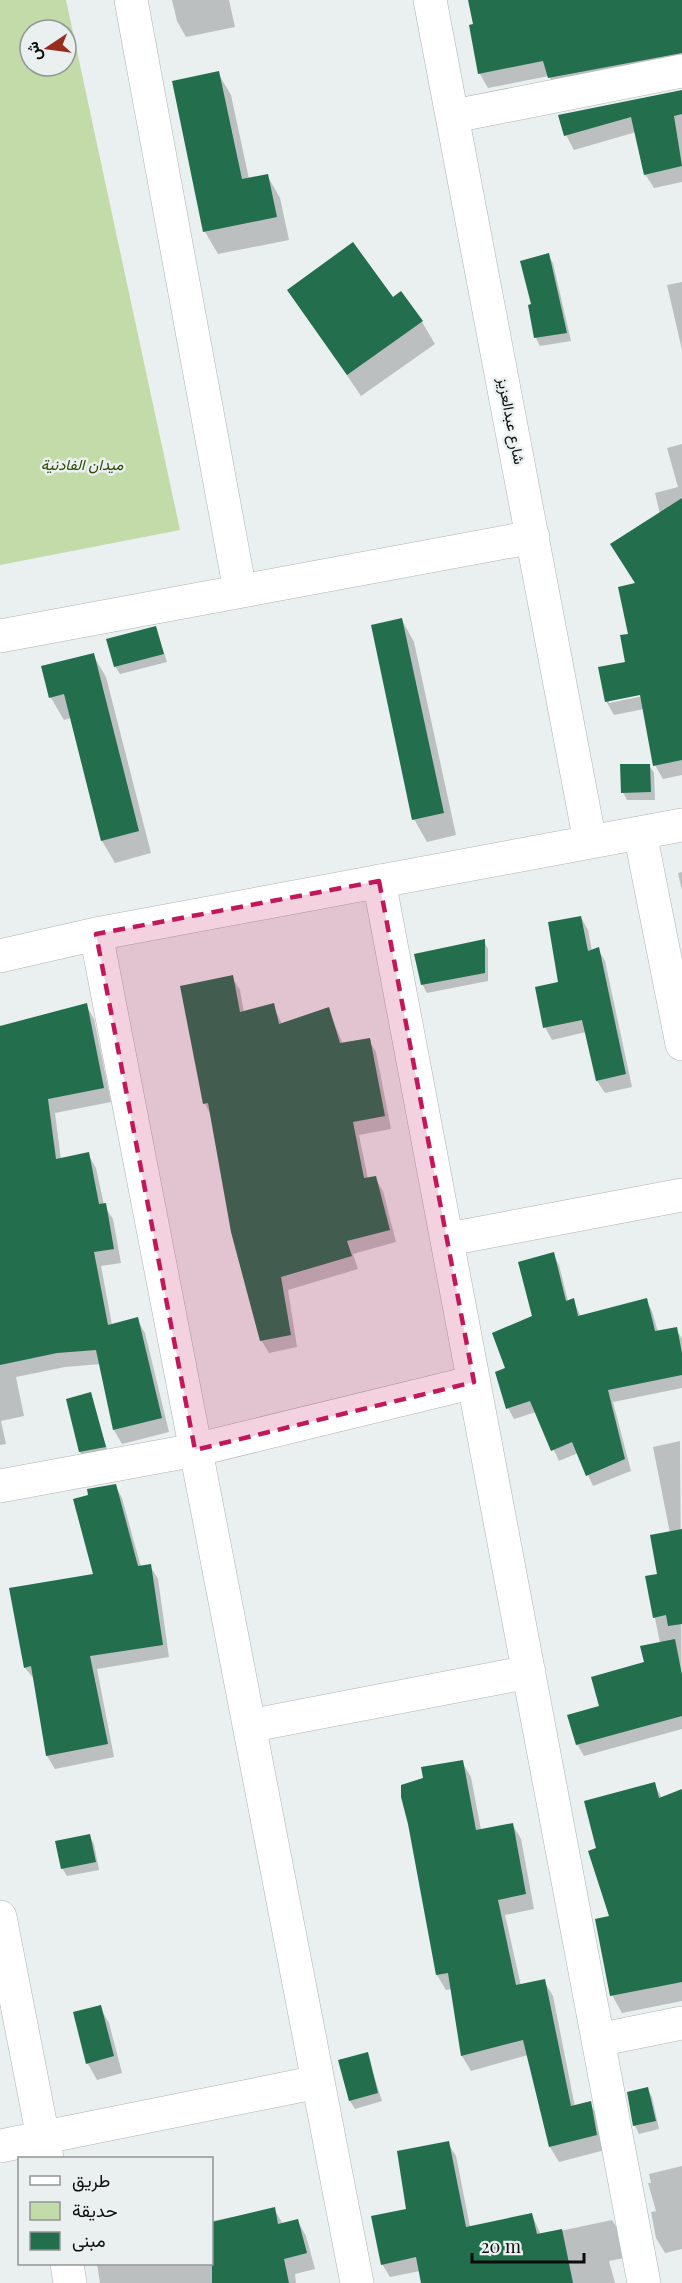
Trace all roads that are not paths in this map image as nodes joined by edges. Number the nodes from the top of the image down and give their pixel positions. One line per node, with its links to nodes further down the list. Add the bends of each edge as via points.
1 (131, 0): 6 (street)
2 (430, 0): 4 (street, شارع عبدالعزيز)
3 (682, 71): 4 (street)
4 (454, 116): 5 (street, شارع عبدالعزيز)
5 (533, 537): 6 (street); 10 (street, شارع عبدالعزيز)
6 (240, 591): 7 (street)
7 (0, 636)
8 (682, 825): 9 (street)
9 (640, 833): 10 (street); 14 (street)
10 (590, 842): 11 (street)
11 (379, 881): 12 (street); 16 (street)
12 (96, 934): 13 (street); 18 (street)
13 (0, 956)
14 (682, 1044)
15 (682, 1196): 16 (street)
16 (448, 1239): 17 (street)
17 (474, 1382): 18 (street); 20 (street)
18 (195, 1449): 19 (street); 21 (street)
19 (0, 1486)
20 (529, 1672): 21 (street); 24 (street)
21 (249, 1726): 25 (street)
22 (0, 1917): 27 (street)
23 (682, 2024): 24 (street)
24 (598, 2040): 31 (street)
25 (318, 2082): 27 (street); 30 (street)
26 (0, 2146): 27 (street)
27 (45, 2148)
28 (67, 2265): 29 (street)
29 (70, 2283)
30 (357, 2283)
31 (644, 2283)

